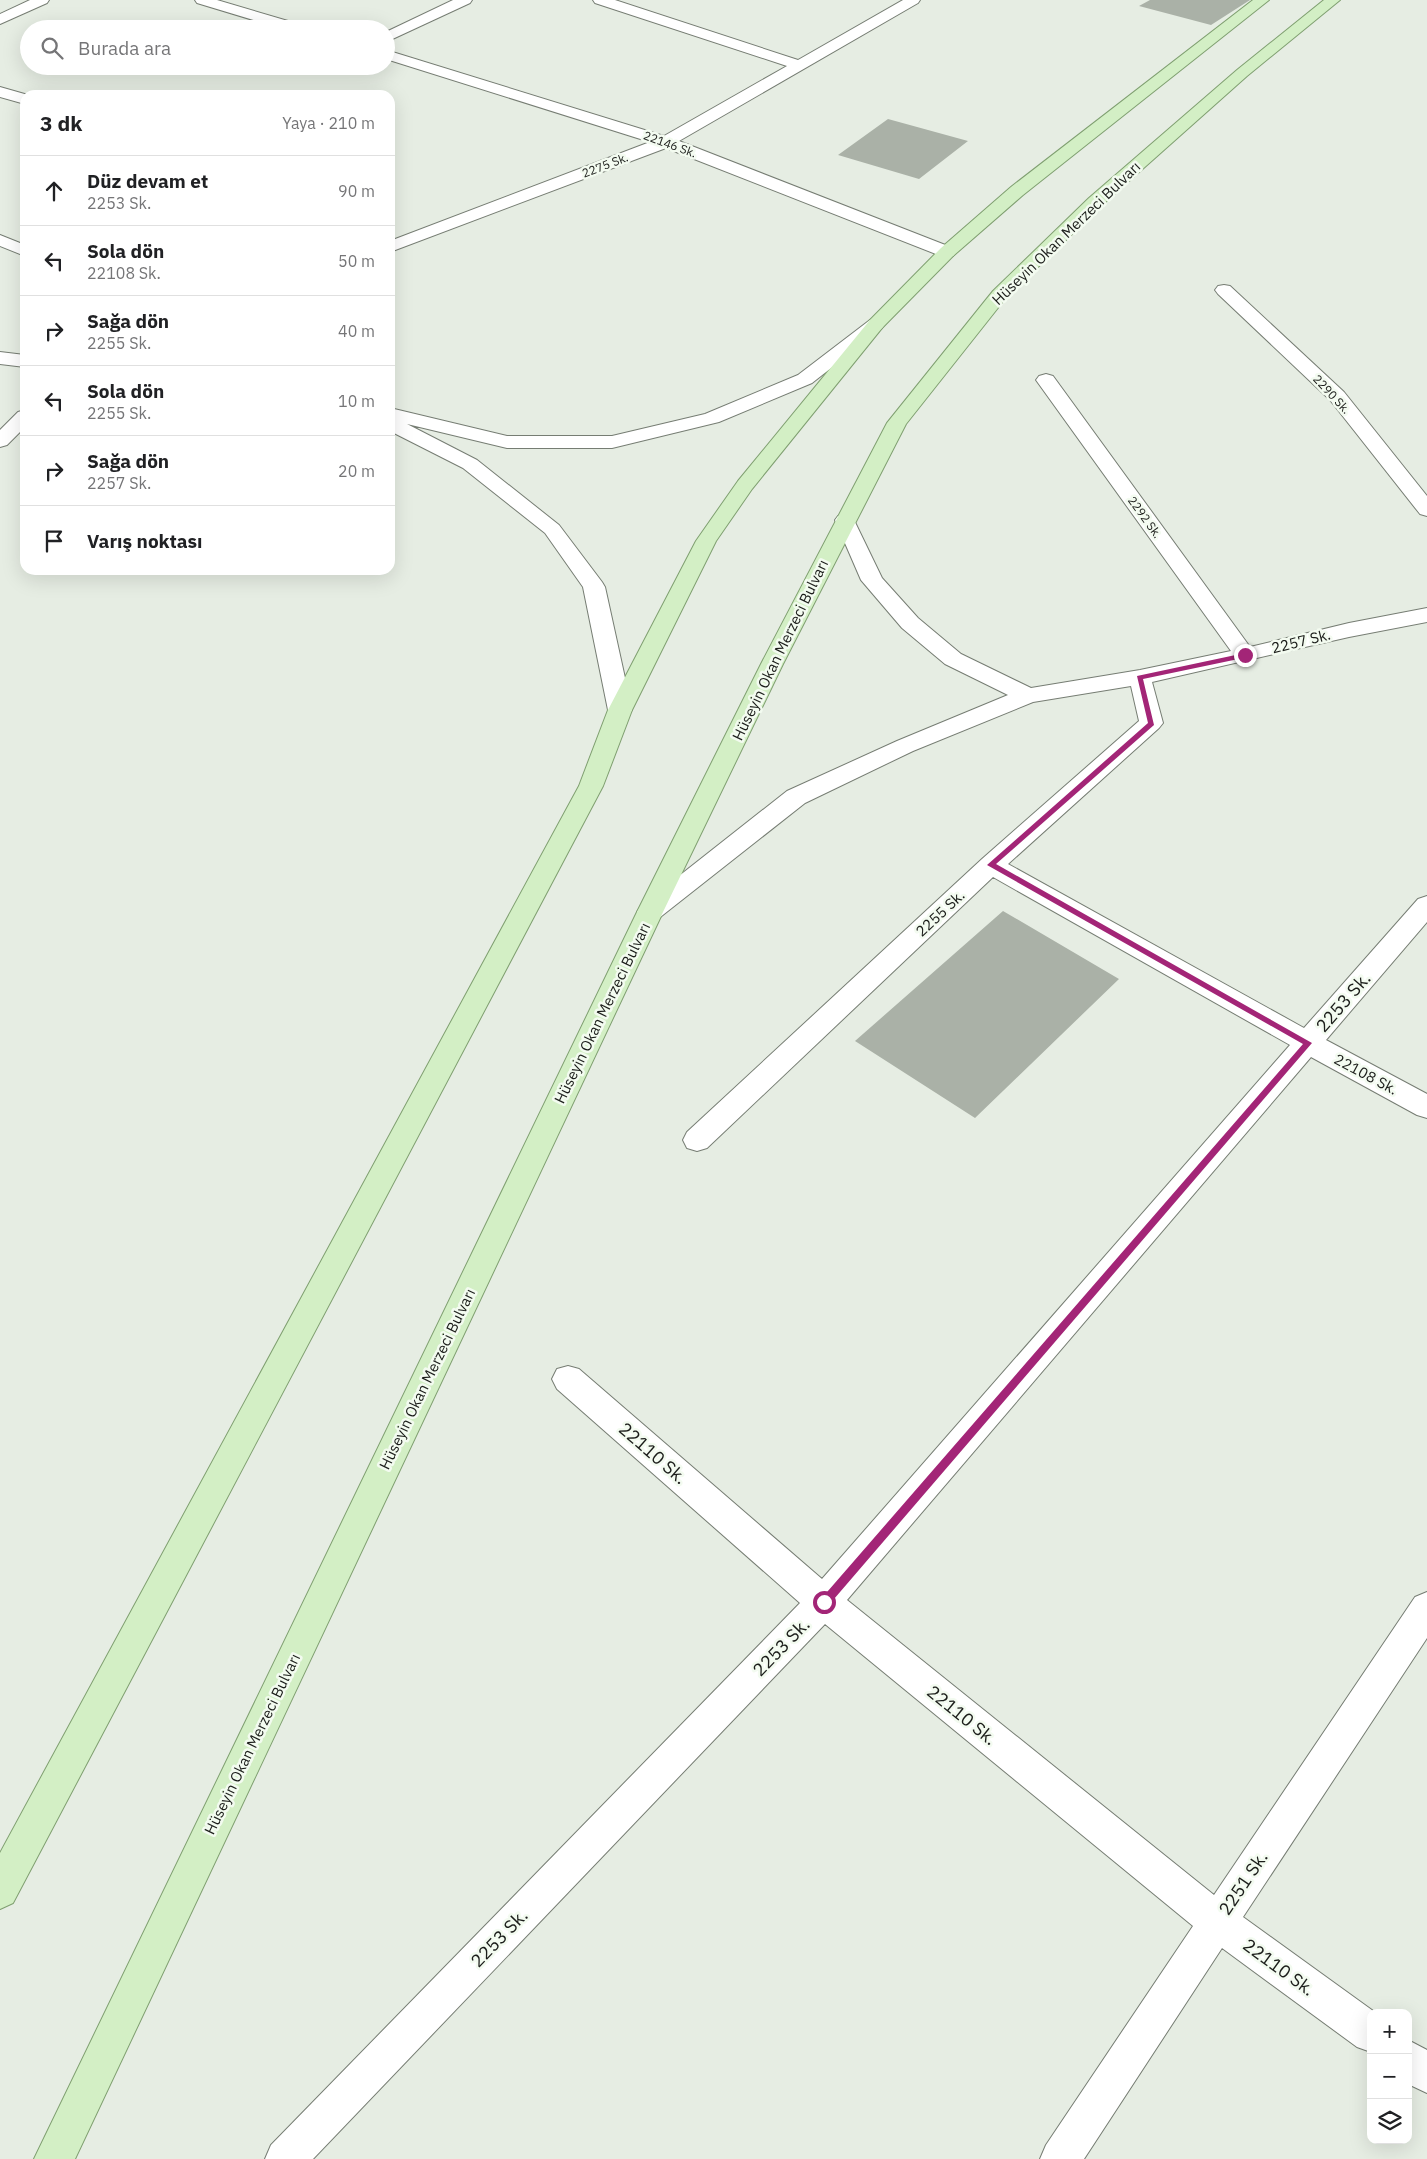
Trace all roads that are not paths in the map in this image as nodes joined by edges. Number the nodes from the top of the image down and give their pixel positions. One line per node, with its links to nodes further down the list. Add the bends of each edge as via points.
1 (42, 0): 8 (street)
2 (202, 0): 9 (street)
3 (465, 0): 10 (street)
4 (600, 0): 12 (street)
5 (913, 0): 12 (street, 2275 Sk.)
6 (1262, 0): 19 (main road, via 1017,192)
7 (1334, 0): 30 (main road, Hüseyin Okan Merzeci Bulvarı, via 1242,73 1095,202 999,295 897,423)
8 (2, 17)
9 (270, 20)
10 (395, 34)
11 (395, 57): 15 (street, 22146 Sk.)
12 (800, 65): 15 (street, 2275 Sk.)
13 (0, 92): 14 (street)
14 (20, 98)
15 (666, 142): 17 (street, 2275 Sk.); 19 (street, 22146 Sk.)
16 (0, 240): 18 (street)
17 (395, 245)
18 (20, 249)
19 (947, 252): 21 (main road)
20 (1224, 290): 29 (street, 2290 Sk., via 1337,396)
21 (876, 324): 25 (street, via 805,379 712,418 612,442 507,442); 35 (main road, via 745,485 706,541)
22 (0, 358): 23 (street)
23 (20, 360)
24 (1046, 380): 32 (street, 2292 Sk.)
25 (395, 415)
26 (20, 421): 28 (street)
27 (395, 426): 35 (street, via 470,464 552,529 594,587)
28 (0, 441)
29 (1427, 510)
30 (845, 520): 34 (street, via 872,580 910,623 953,659); 38 (main road, Hüseyin Okan Merzeci Bulvarı)
31 (1427, 615): 32 (street, 2257 Sk.)
32 (1245, 655): 33 (street, 2257 Sk.)
33 (1140, 677): 34 (street, 2257 Sk.); 36 (street, 2255 Sk., via 1152,723)
34 (1028, 696): 38 (street, 2257 Sk., via 905,746 796,797)
35 (620, 710): 45 (main road, via 591,786)
36 (991, 865): 39 (street, 22108 Sk.); 41 (street, 2255 Sk.)
37 (1427, 905): 39 (street, 2253 Sk.)
38 (650, 912): 50 (main road, Hüseyin Okan Merzeci Bulvarı)
39 (1308, 1043): 40 (street, 22108 Sk.); 43 (street, 2253 Sk.)
40 (1427, 1107)
41 (697, 1140)
42 (568, 1379): 43 (street, 22110 Sk.)
43 (824, 1602): 46 (street, 22110 Sk.); 51 (street, 2253 Sk.)
44 (1427, 1608): 46 (street, 2251 Sk.)
45 (0, 1890)
46 (1218, 1922): 47 (street, 22110 Sk.); 52 (street, 2251 Sk.)
47 (1367, 2030)
48 (1412, 2063): 49 (street)
49 (1427, 2074)
50 (54, 2159)
51 (285, 2159)
52 (1060, 2159)

